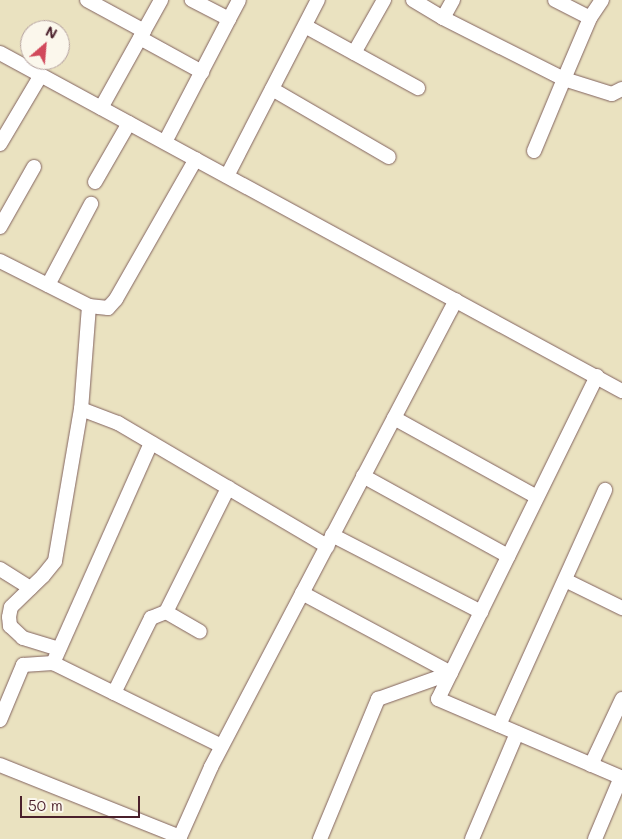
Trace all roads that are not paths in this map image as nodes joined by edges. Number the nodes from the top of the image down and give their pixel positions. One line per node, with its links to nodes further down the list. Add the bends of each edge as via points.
1 (87, 0): 15 (street)
2 (161, 0): 15 (street)
3 (192, 0): 13 (street)
4 (239, 0): 13 (street)
5 (318, 0): 14 (street)
6 (384, 0): 17 (street)
7 (413, 0): 11 (street)
8 (453, 0): 11 (street)
9 (554, 0): 12 (street)
10 (602, 0): 12 (street)
11 (443, 18): 20 (street)
12 (590, 18): 20 (street)
13 (229, 19): 18 (street)
14 (305, 26): 17 (street); 22 (street)
15 (142, 34): 18 (street); 24 (street)
16 (0, 53): 19 (street)
17 (354, 53): 21 (street)
18 (202, 72): 26 (street)
19 (41, 75): 24 (street); 27 (street)
20 (564, 79): 23 (street, via 612,94); 28 (street)
21 (418, 88)
22 (272, 89): 29 (street); 32 (street)
23 (622, 89)
24 (101, 108): 25 (street)
25 (129, 122): 26 (street); 33 (street)
26 (165, 142): 30 (street)
27 (0, 144)
28 (534, 151)
29 (388, 157)
30 (196, 159): 32 (street); 39 (street, via 116,299 108,308)
31 (34, 168): 35 (street)
32 (227, 176): 38 (street)
33 (95, 182)
34 (91, 204): 37 (street)
35 (0, 227)
36 (0, 261): 37 (street)
37 (48, 285): 39 (street)
38 (456, 300): 40 (street); 43 (street)
39 (90, 306): 42 (street)
40 (597, 376): 41 (street); 48 (street)
41 (622, 391)
42 (82, 409): 44 (street, via 118,423); 53 (street, via 55,561)
43 (394, 418): 45 (street); 48 (street)
44 (151, 442): 46 (street); 59 (street)
45 (363, 476): 49 (street); 50 (street)
46 (228, 488): 49 (street); 56 (street)
47 (606, 490): 52 (street)
48 (537, 497): 50 (street)
49 (330, 541): 54 (street); 57 (street)
50 (508, 556): 57 (street)
51 (0, 569): 53 (street)
52 (565, 580): 55 (street); 65 (street)
53 (30, 588): 59 (street, via 11,607 10,626 22,638)
54 (302, 593): 61 (street); 67 (street)
55 (622, 608)
56 (166, 612): 58 (street); 62 (street, via 150,618)
57 (481, 612): 61 (street)
58 (200, 632)
59 (59, 649): 60 (street)
60 (53, 663): 62 (street); 64 (street, via 23,666)
61 (451, 673): 65 (street, via 438,699); 72 (street, via 378,699)
62 (114, 693): 67 (street)
63 (622, 699): 69 (street)
64 (0, 720)
65 (499, 725): 66 (street)
66 (517, 733): 69 (street); 73 (street)
67 (222, 746): 71 (street)
68 (0, 765): 71 (street)
69 (591, 765): 70 (street)
70 (621, 778): 74 (street)
71 (180, 838)
72 (320, 839)
73 (472, 839)
74 (595, 839)

